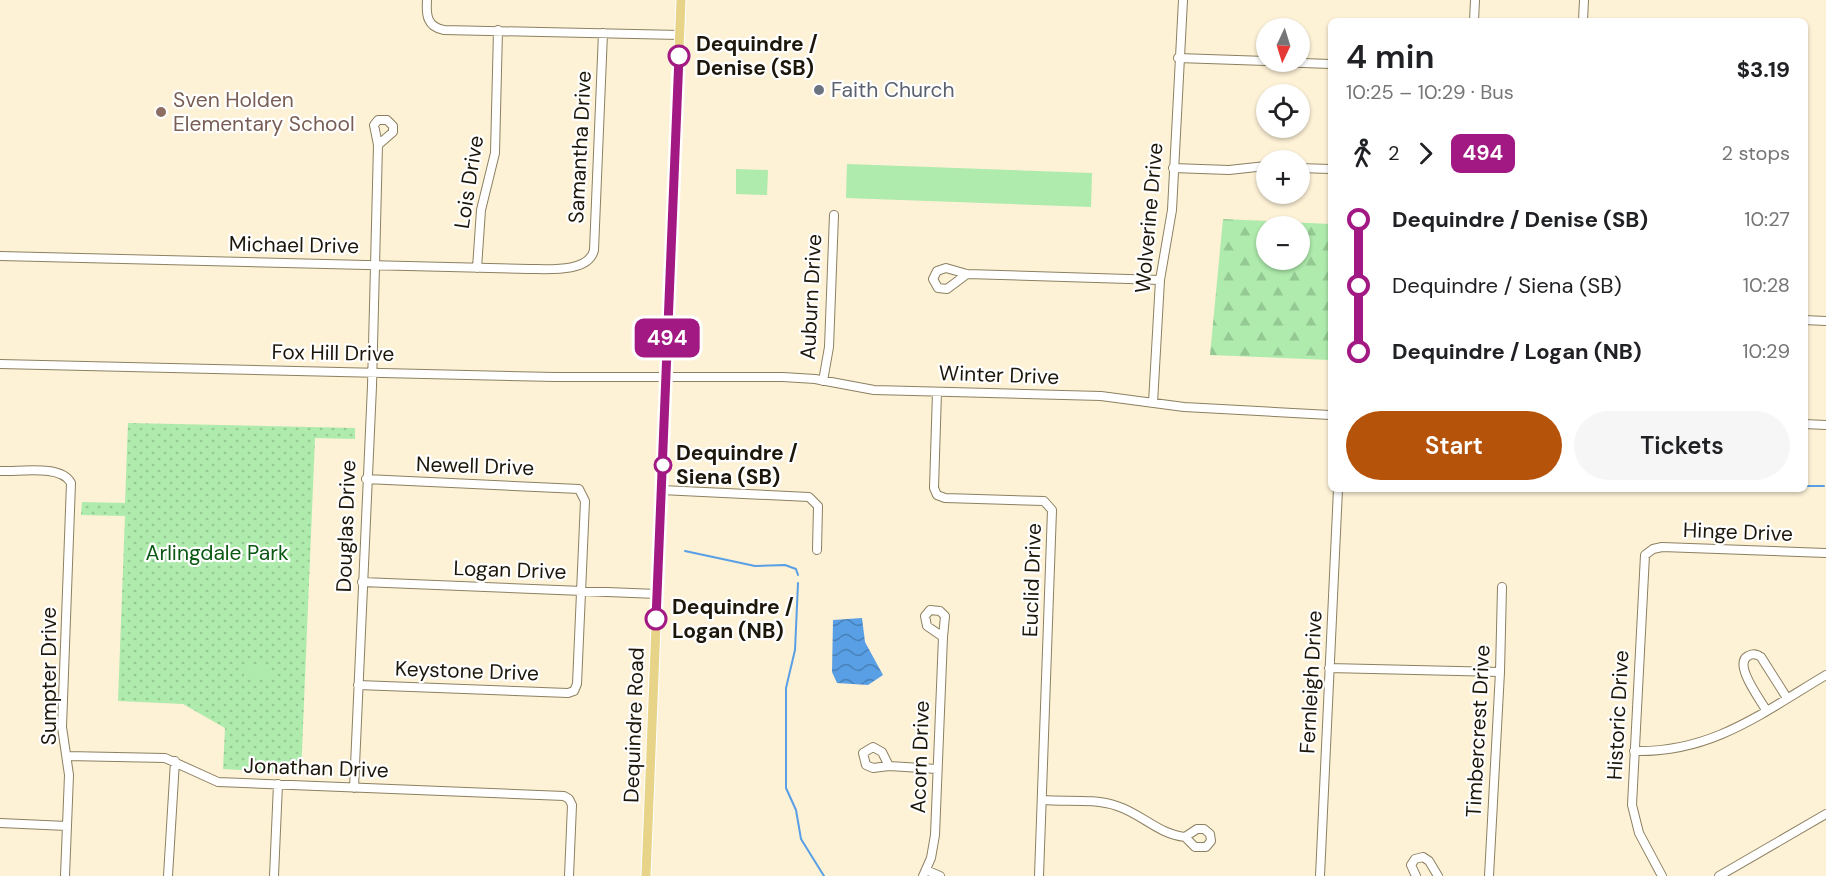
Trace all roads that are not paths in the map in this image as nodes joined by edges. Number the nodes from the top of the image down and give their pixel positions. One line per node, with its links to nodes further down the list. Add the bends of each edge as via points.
1 (427, 0): 8 (street, via 430,24 444,30)
2 (681, 0): 10 (main road, Dequindre Road)
3 (1183, 0): 11 (street, Wolverine Drive)
4 (1475, 0): 6 (street)
5 (1584, 0): 7 (street)
6 (1474, 18)
7 (1583, 18)
8 (498, 30): 9 (street); 24 (street, Lois Drive, via 495,153 481,210)
9 (603, 33): 10 (street); 22 (street, Samantha Drive, via 594,250)
10 (680, 35): 31 (main road, Dequindre Road)
11 (1178, 58): 12 (street); 17 (street, Wolverine Drive)
12 (1256, 61)
13 (1310, 63): 14 (street)
14 (1328, 64)
15 (378, 145): 23 (street, Douglas Drive)
16 (1256, 167): 17 (street)
17 (1173, 168): 26 (street, Wolverine Drive, via 1172,218)
18 (1310, 168): 19 (street)
19 (1328, 169)
20 (834, 215): 32 (street, Auburn Drive)
21 (0, 256): 23 (street, Michael Drive)
22 (587, 262): 24 (street, Michael Drive, via 549,269)
23 (374, 265): 24 (street, Michael Drive); 30 (street, Douglas Drive)
24 (477, 268)
25 (966, 274): 26 (street)
26 (1160, 280): 34 (street, Wolverine Drive)
27 (1808, 320): 28 (street)
28 (1826, 321)
29 (0, 364): 30 (street, Fox Hill Drive)
30 (372, 372): 31 (street, Fox Hill Drive); 39 (street, Douglas Drive)
31 (666, 376): 32 (street, Winter Drive, via 783,376); 40 (main road, Dequindre Road)
32 (824, 381): 33 (street, Winter Drive, via 865,389)
33 (937, 392): 34 (street, Winter Drive, via 1101,396); 63 (street, Euclid Drive, via 937,495 1044,501 1052,510)
34 (1153, 403): 35 (street, Winter Drive)
35 (1328, 415)
36 (1808, 424): 37 (street)
37 (1826, 425)
38 (0, 471): 57 (street, Sumpter Drive, via 58,472 68,477 72,490 63,720)
39 (366, 479): 45 (street, Douglas Drive); 47 (street, Newell Drive, via 577,488 585,501)
40 (662, 490): 42 (street, via 809,497 819,509); 48 (main road, Dequindre Road)
41 (1338, 492): 50 (street, Fernleigh Drive)
42 (817, 550)
43 (1649, 551): 44 (street, Hinge Drive, via 1662,547); 56 (street, Historic Drive, via 1642,566)
44 (1826, 553)
45 (362, 582): 47 (street, Logan Drive); 53 (street, Douglas Drive)
46 (1502, 587): 51 (street, Timbercrest Drive)
47 (581, 591): 48 (street, Logan Drive); 53 (street, Keystone Drive, via 574,691)
48 (657, 594): 73 (main road, Dequindre Road)
49 (943, 637): 60 (street, Acorn Drive)
50 (1329, 668): 51 (street); 76 (street, Fernleigh Drive)
51 (1500, 672): 79 (street, Timbercrest Drive)
52 (1826, 675): 54 (street)
53 (358, 685): 62 (street, Douglas Drive)
54 (1787, 698): 55 (street); 55 (street, via 1764,659 1748,656 1743,668)
55 (1766, 710): 56 (street, via 1704,743 1667,751)
56 (1634, 751): 80 (street, Historic Drive, via 1635,820)
57 (67, 756): 58 (street, Jonathan Drive); 66 (street, Sumpter Drive)
58 (175, 761): 61 (street, Jonathan Drive, via 211,780); 70 (street)
59 (889, 766): 60 (street)
60 (938, 769): 68 (street, Acorn Drive, via 933,846)
61 (278, 784): 62 (street, Jonathan Drive); 71 (street)
62 (354, 788): 72 (street, Jonathan Drive, via 564,796 572,811)
63 (1043, 800): 67 (street, via 1110,804 1167,833); 75 (street, Euclid Drive)
64 (1826, 814): 81 (street)
65 (0, 824): 66 (street)
66 (67, 826): 69 (street, Sumpter Drive)
67 (1185, 837)
68 (925, 873): 74 (street)
69 (65, 876)
70 (168, 876)
71 (274, 876)
72 (569, 876)
73 (646, 876)
74 (940, 876)
75 (1039, 876)
76 (1320, 876)
77 (1416, 876): 78 (street, via 1411,865 1423,857)
78 (1438, 876)
79 (1489, 876)
80 (1662, 876)
81 (1719, 876)

